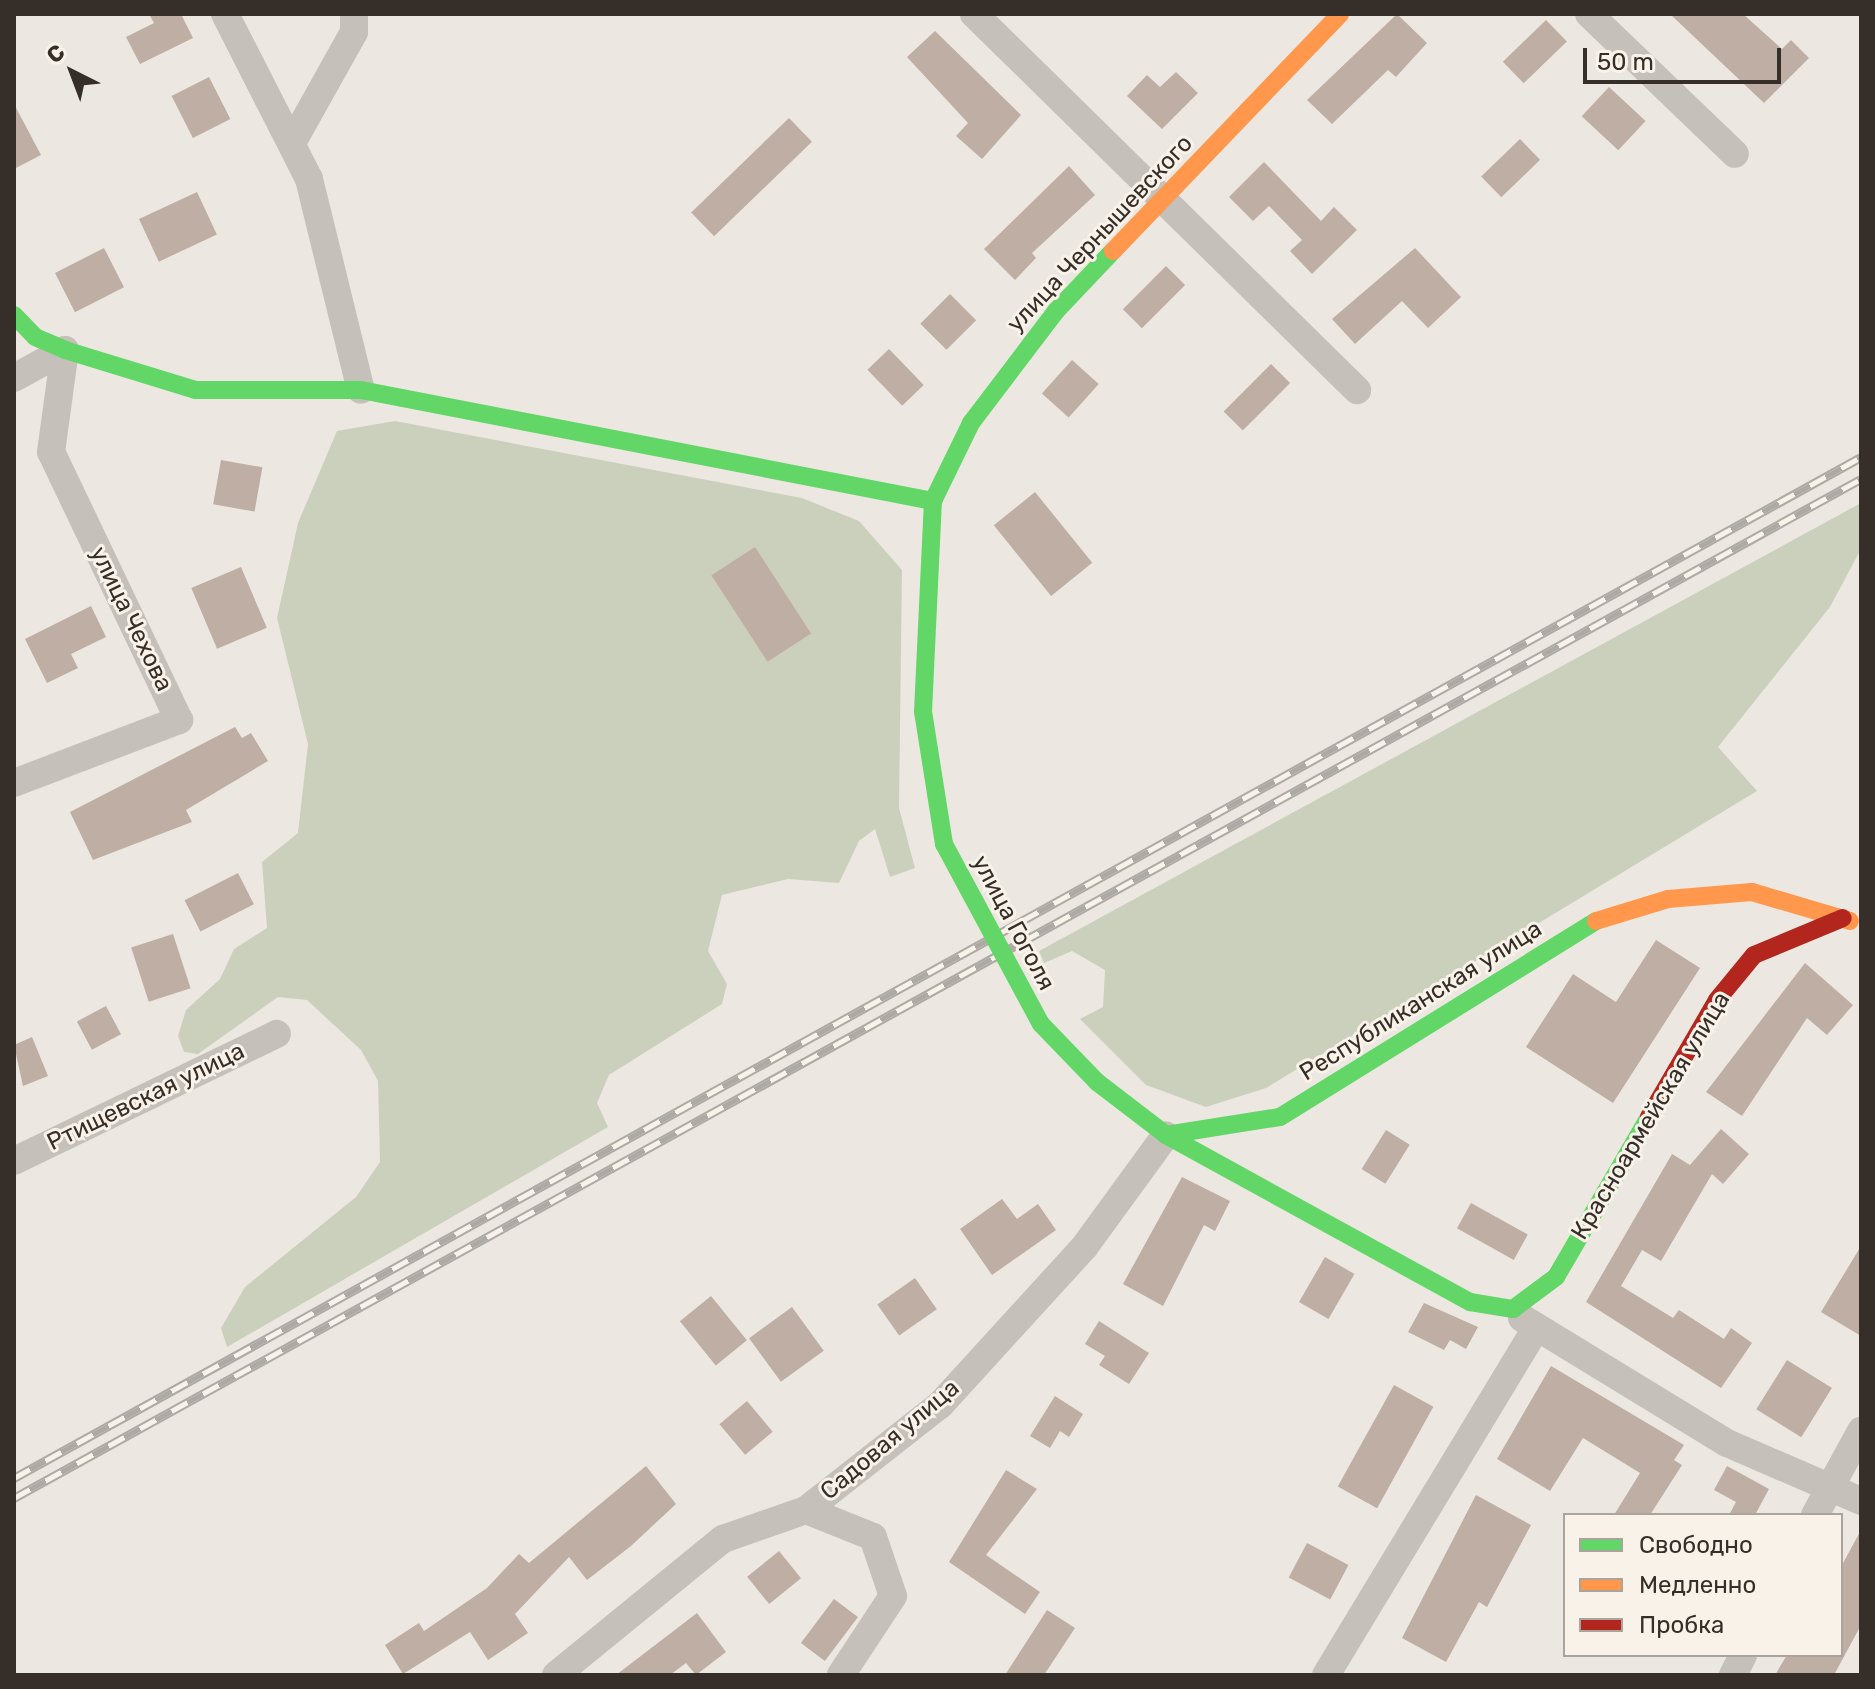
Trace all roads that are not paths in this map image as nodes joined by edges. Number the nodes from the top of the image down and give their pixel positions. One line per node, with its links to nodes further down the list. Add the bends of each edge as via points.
1 (225, 14): 6 (street)
2 (354, 14): 6 (street, via 354,32)
3 (974, 14): 8 (street)
4 (1340, 14): 8 (street, улица Чернышевского)
5 (1589, 14): 7 (street)
6 (292, 143): 12 (street, via 309,179)
7 (1735, 154)
8 (1161, 201): 13 (street); 14 (street, улица Чернышевского, via 1056,311 988,398)
9 (14, 315): 10 (street, via 35,337)
10 (65, 350): 11 (street); 12 (street, via 196,390); 15 (street, улица Чехова, via 51,452 179,720)
11 (14, 378)
12 (361, 390): 14 (street)
13 (1357, 390)
14 (933, 501): 16 (street, улица Чернышевского, via 923,712)
15 (14, 783)
16 (944, 844): 19 (street, улица Гоголя, bridge, via 1041,1024 1097,1082)
17 (1852, 922): 19 (street, Республиканская улица, via 1752,892 1668,899 1596,921 1280,1117); 21 (street, Красноармейская улица, via 1754,955 1717,1000 1556,1277)
18 (277, 1034): 20 (street, Ртищевская улица)
19 (1166, 1135): 21 (street, via 1470,1302); 26 (street, Садовая улица, via 1085,1246 940,1405)
20 (14, 1161)
21 (1513, 1309): 22 (street)
22 (1535, 1330): 24 (street, via 1662,1397 1727,1443); 31 (street)
23 (1861, 1431): 24 (street)
24 (1828, 1490): 25 (street); 27 (street)
25 (1861, 1501)
26 (806, 1510): 29 (street, Садовая улица, via 723,1539); 30 (street, via 873,1537 893,1596)
27 (1816, 1513)
28 (1742, 1657): 32 (street)
29 (556, 1675)
30 (841, 1675)
31 (1326, 1675)
32 (1733, 1675)

